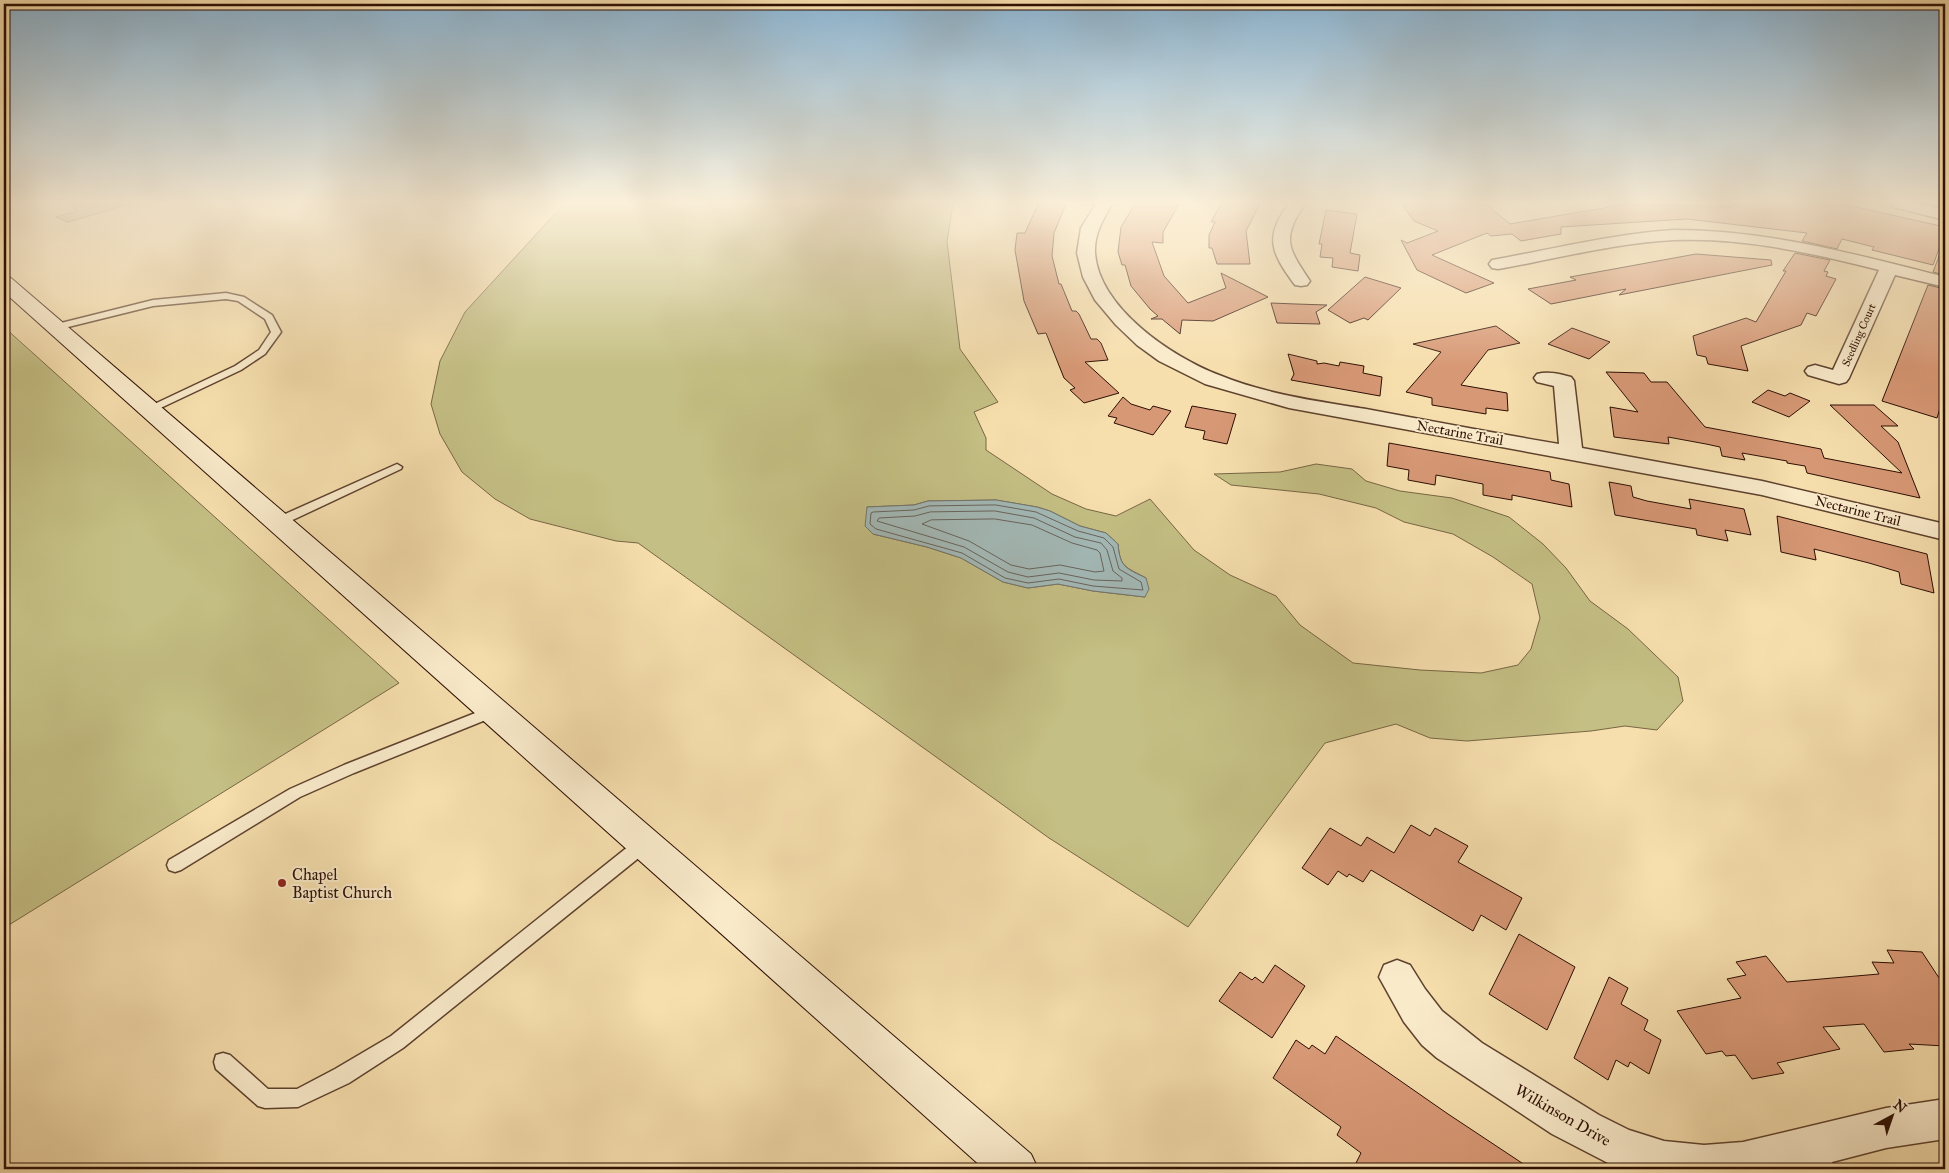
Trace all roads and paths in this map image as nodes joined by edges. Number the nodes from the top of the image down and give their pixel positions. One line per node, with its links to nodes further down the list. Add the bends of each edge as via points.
1 (1087, 259): 14 (street, Nectarine Trail, via 1096,287 1126,324 1149,345 1189,370 1241,390 1289,402)
2 (1284, 259): 7 (street)
3 (1527, 259): 5 (street)
4 (1851, 259): 6 (street)
5 (1498, 264)
6 (1889, 268): 9 (street); 11 (street, Seedling Court, via 1839,378)
7 (1301, 281)
8 (4, 282): 10 (main road)
9 (1945, 282)
10 (56, 328): 13 (main road); 13 (lane, via 153,303 226,296 241,299 269,317 276,332 262,352 238,368)
11 (1815, 371)
12 (1544, 378): 14 (street, via 1564,381)
13 (150, 410): 16 (main road)
14 (1571, 453): 17 (street, Nectarine Trail, via 1762,488)
15 (397, 467): 16 (lane)
16 (278, 522): 18 (main road)
17 (1945, 532)
18 (493, 711): 19 (main road); 20 (lane, via 348,768 295,793)
19 (644, 843): 22 (lane, via 397,1042 342,1076 298,1098 265,1099); 25 (main road)
20 (175, 865)
21 (1397, 977): 24 (street, Wilkinson Drive, via 1408,997 1442,1037 1576,1126 1610,1144 1666,1162 1711,1166)
22 (223, 1062)
23 (1945, 1119): 24 (street, Wilkinson Drive, via 1886,1128)
24 (1807, 1160)
25 (1016, 1169)

